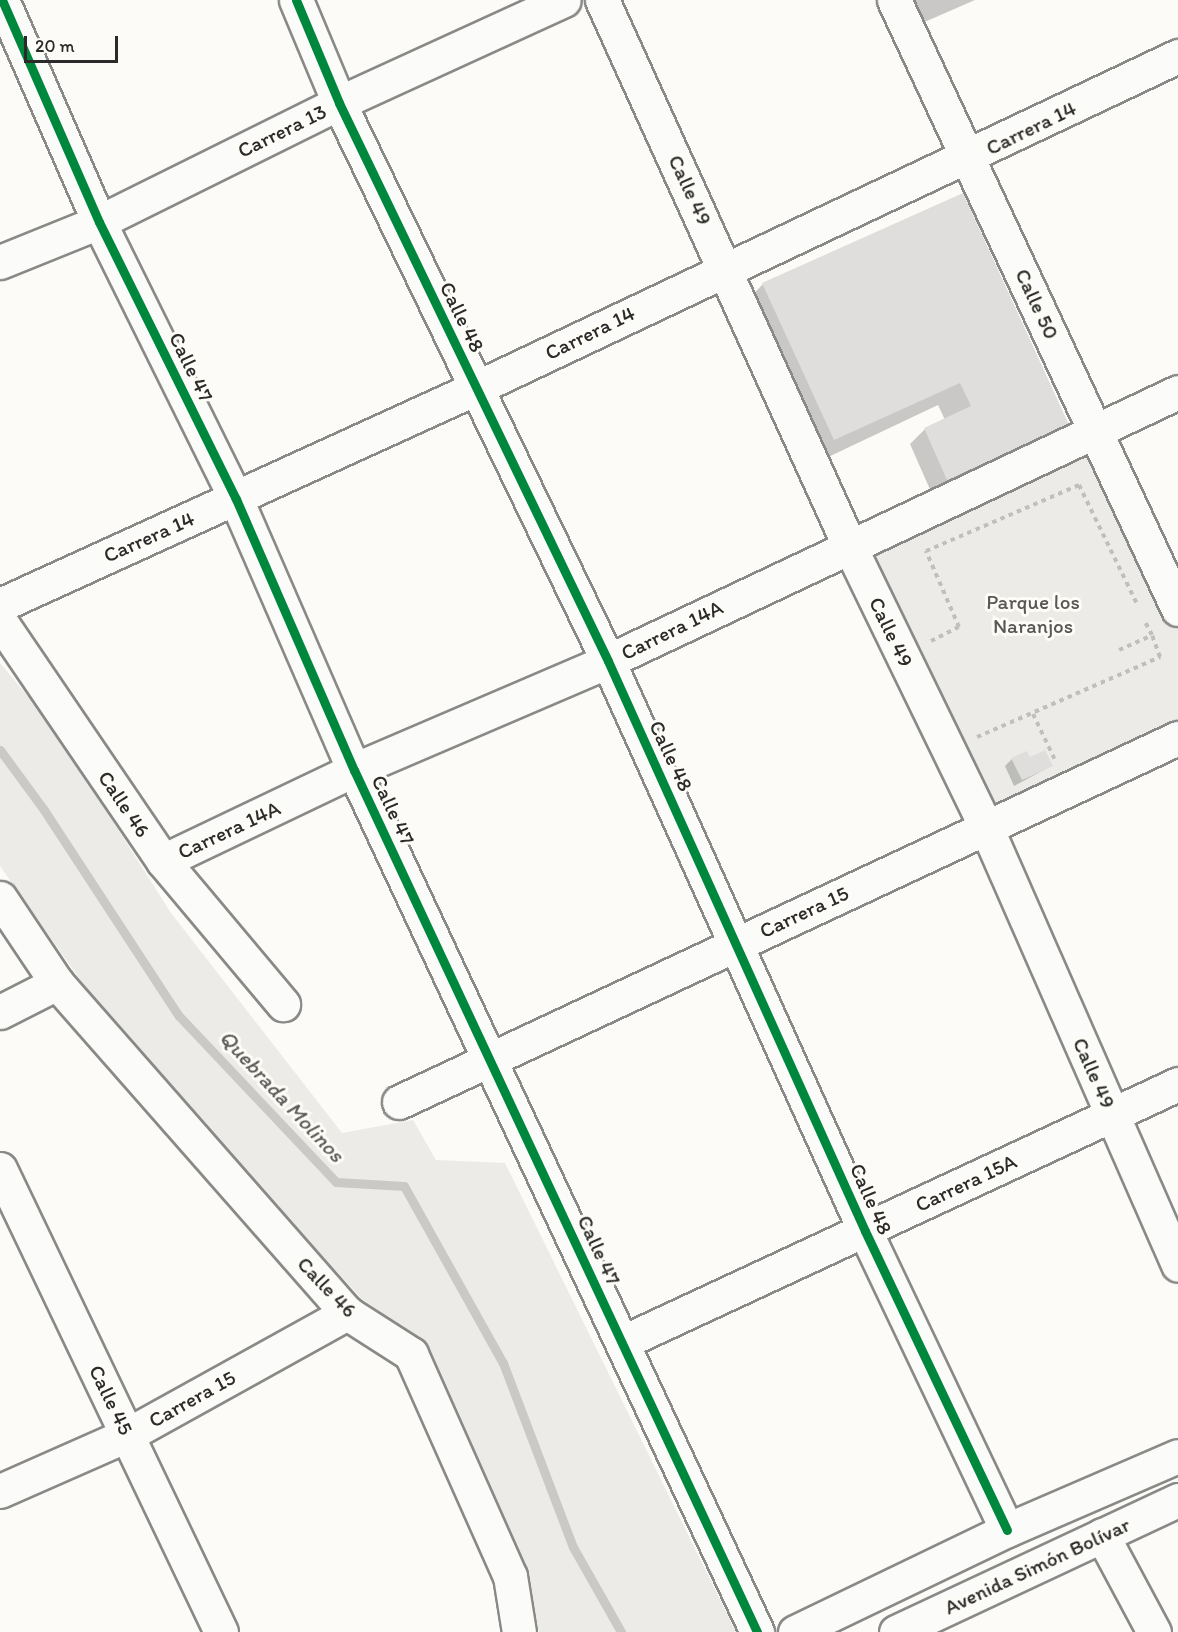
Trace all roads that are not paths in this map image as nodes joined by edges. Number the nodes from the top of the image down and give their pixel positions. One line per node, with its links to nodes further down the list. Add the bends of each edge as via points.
1 (2, 0): 9 (street, Calle 47)
2 (296, 0): 7 (street, Calle 48)
3 (564, 0): 7 (street, Carrera 13)
4 (602, 0): 11 (street, Calle 49)
5 (894, 0): 8 (street, Calle 50)
6 (1178, 56): 8 (street, Carrera 14)
7 (339, 103): 9 (street, Carrera 13); 12 (street, Calle 48)
8 (968, 158): 11 (street, Carrera 14); 14 (street, Calle 50)
9 (99, 222): 10 (street, Carrera 13); 15 (street, Calle 47)
10 (0, 262)
11 (726, 268): 12 (street, Carrera 14); 16 (street, Calle 49)
12 (476, 388): 15 (street, Carrera 14); 20 (street, Calle 48)
13 (1178, 392): 14 (street, Carrera 14A)
14 (1097, 431): 16 (street, Carrera 14A); 18 (street, Calle 50)
15 (236, 499): 17 (street, Carrera 14); 22 (street, Calle 47)
16 (849, 545): 20 (street, Carrera 14A); 23 (street, Calle 49)
17 (0, 605)
18 (1178, 609)
19 (0, 621): 24 (street, Calle 46)
20 (608, 661): 22 (street, Carrera 14A); 26 (street, Calle 48)
21 (1178, 738): 23 (street, Carrera 15)
22 (354, 770): 24 (street, Carrera 14A); 30 (street, Calle 47)
23 (987, 827): 26 (street, Carrera 15); 33 (street, Calle 49)
24 (163, 861): 28 (street, Calle 46)
25 (0, 898): 27 (street, Calle 46)
26 (737, 943): 30 (street, Carrera 15); 35 (street, Calle 48)
27 (57, 983): 29 (street); 37 (street, Calle 46)
28 (283, 1004)
29 (0, 1012)
30 (490, 1060): 32 (street, Carrera 15); 38 (street, Calle 47)
31 (1178, 1083): 33 (street, Carrera 15A)
32 (399, 1102)
33 (1112, 1115): 35 (street, Carrera 15A); 36 (street, Calle 49)
34 (0, 1169): 39 (street, Calle 45)
35 (865, 1231): 38 (street, Carrera 15A); 43 (street, Calle 48)
36 (1178, 1265)
37 (347, 1313): 39 (street, Carrera 15); 46 (street, Calle 46, via 411,1354 510,1576)
38 (623, 1342): 47 (street, Calle 47)
39 (127, 1435): 41 (street, Carrera 15); 45 (street, Calle 45)
40 (1178, 1456): 43 (street, Avenida Simón Bolívar)
41 (0, 1491)
42 (1178, 1500): 44 (street, Avenida Simón Bolívar)
43 (1007, 1530): 48 (street, Avenida Simón Bolívar)
44 (1102, 1535): 49 (street, Avenida Simón Bolívar); 50 (street)
45 (220, 1632)
46 (519, 1632)
47 (757, 1632)
48 (795, 1632)
49 (896, 1632)
50 (1154, 1632)

